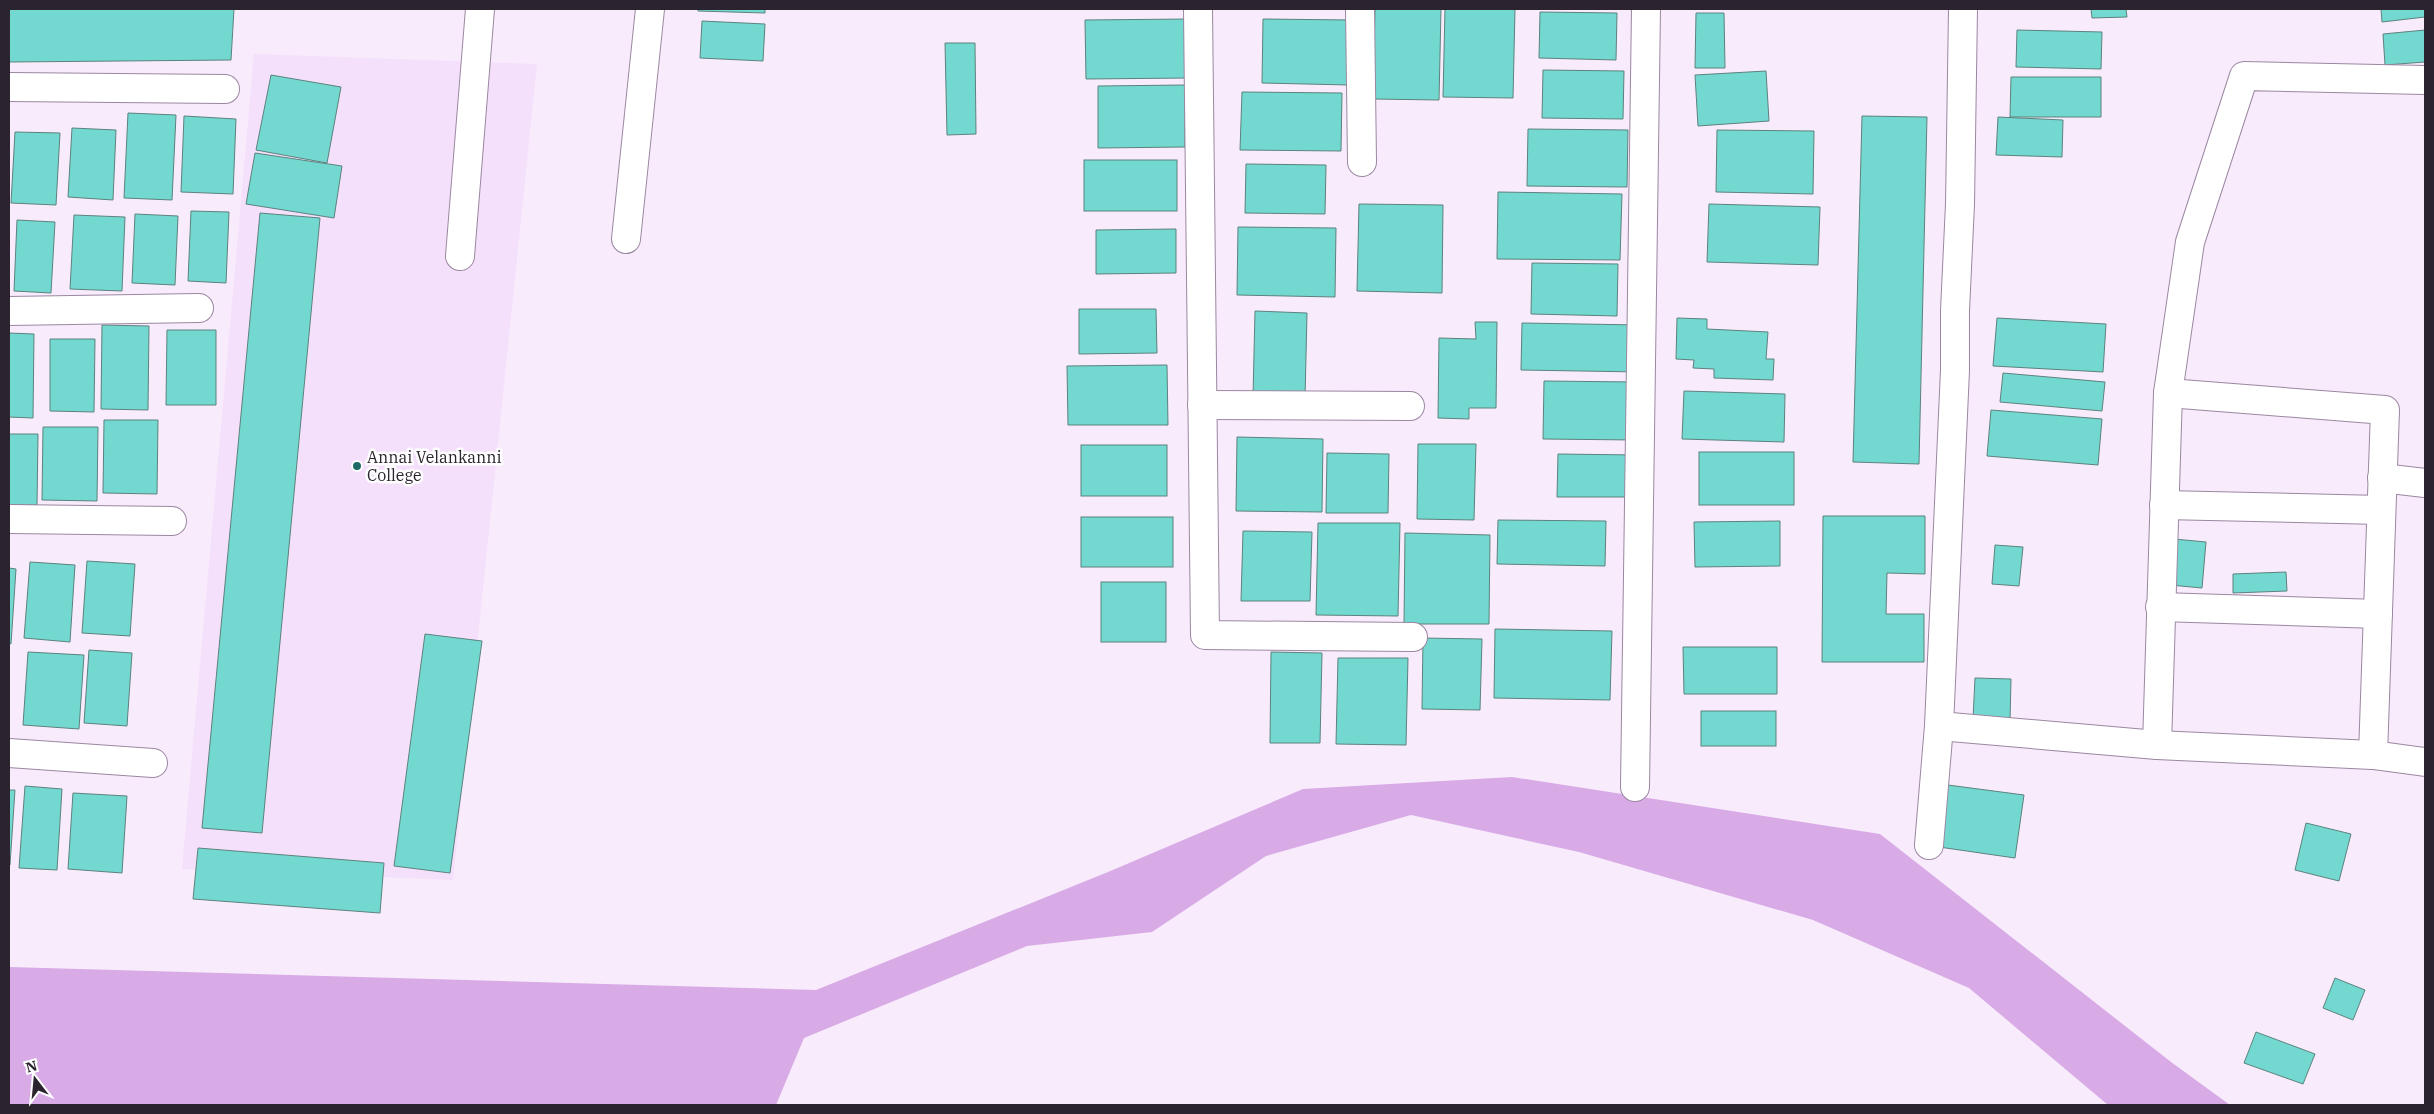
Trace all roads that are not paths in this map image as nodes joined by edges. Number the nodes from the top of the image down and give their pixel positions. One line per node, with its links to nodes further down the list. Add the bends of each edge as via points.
1 (480, 9): 12 (street)
2 (650, 9): 11 (street)
3 (1198, 9): 16 (street)
4 (1360, 9): 10 (street)
5 (1646, 9): 33 (street)
6 (1963, 9): 27 (street, via 1960,204)
7 (2425, 80): 15 (street, via 2244,76 2190,242)
8 (9, 87): 9 (street)
9 (225, 89)
10 (1362, 162)
11 (626, 239)
12 (460, 256)
13 (199, 308): 14 (street)
14 (9, 311)
15 (2168, 393): 18 (street, via 2385,410); 20 (street)
16 (1202, 405): 17 (street); 26 (street, via 1205,635)
17 (1410, 406)
18 (2382, 478): 19 (street); 21 (street)
19 (2425, 483)
20 (2164, 505): 21 (street); 24 (street)
21 (2381, 510): 25 (street)
22 (9, 519): 23 (street)
23 (172, 521)
24 (2160, 607): 25 (street); 28 (street)
25 (2378, 614): 30 (street)
26 (1413, 637)
27 (1939, 726): 28 (street); 34 (street)
28 (2157, 745): 30 (street)
29 (9, 753): 32 (street)
30 (2373, 755): 31 (street)
31 (2425, 762)
32 (153, 763)
33 (1635, 786)
34 (1929, 845)

